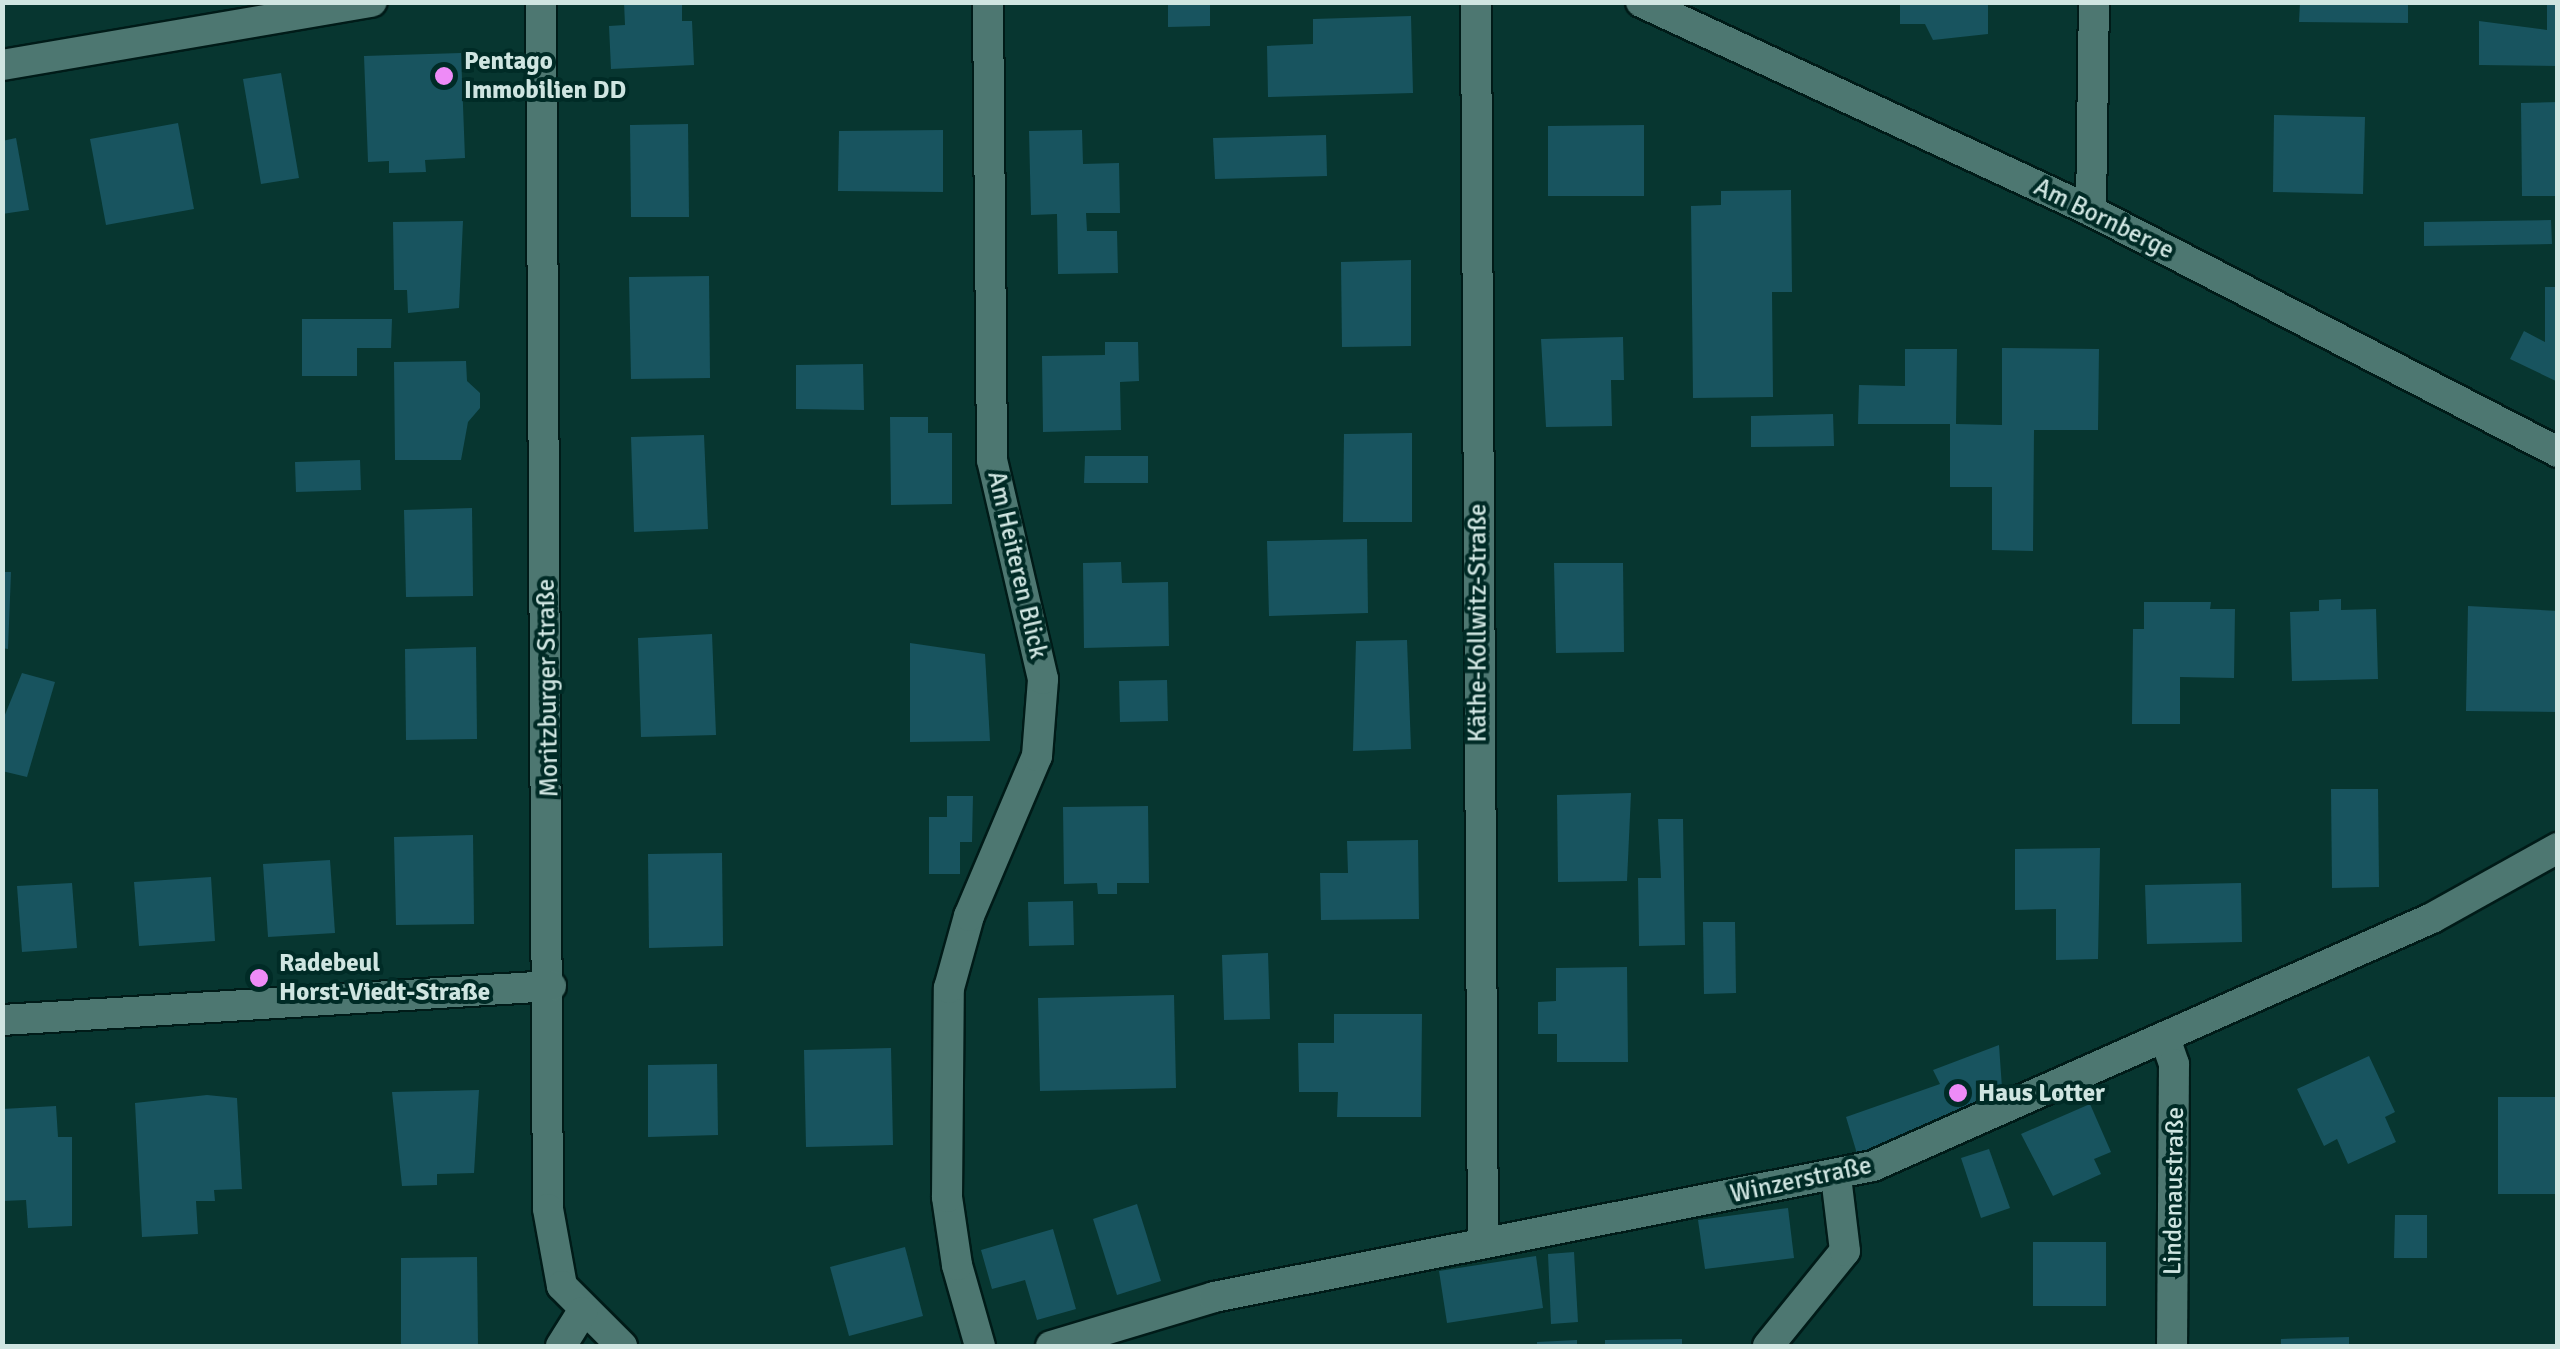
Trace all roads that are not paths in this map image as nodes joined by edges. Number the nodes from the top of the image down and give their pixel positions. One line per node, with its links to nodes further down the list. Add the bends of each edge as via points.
1 (372, 2): 7 (street)
2 (541, 2): 11 (street, Moritzburger Straße)
3 (988, 2): 19 (street, Am Heiteren Blick, via 992,460 1043,680 1037,756 970,916 949,988 948,1197 957,1265)
4 (1476, 2): 15 (street, Käthe-Kollwitz-Straße)
5 (1641, 2): 8 (street, Am Bornberge)
6 (2094, 2): 8 (street)
7 (2, 65)
8 (2091, 210): 9 (street, Am Bornberge)
9 (2558, 452)
10 (2558, 848): 13 (street, Winzerstraße, via 2432,918)
11 (551, 986): 12 (street); 16 (street, Moritzburger Straße, via 548,1209 562,1286)
12 (2, 1020)
13 (2165, 1038): 14 (street, Winzerstraße, via 1992,1117); 22 (street, Lindenaustraße, via 2174,1064)
14 (1836, 1177): 15 (street, Winzerstraße); 21 (street, via 1844,1250)
15 (1483, 1242): 20 (street, Winzerstraße, via 1214,1297)
16 (582, 1312): 17 (street); 18 (street, Moritzburger Straße)
17 (561, 1346)
18 (622, 1346)
19 (980, 1346)
20 (1050, 1346)
21 (1768, 1346)
22 (2172, 1346)

